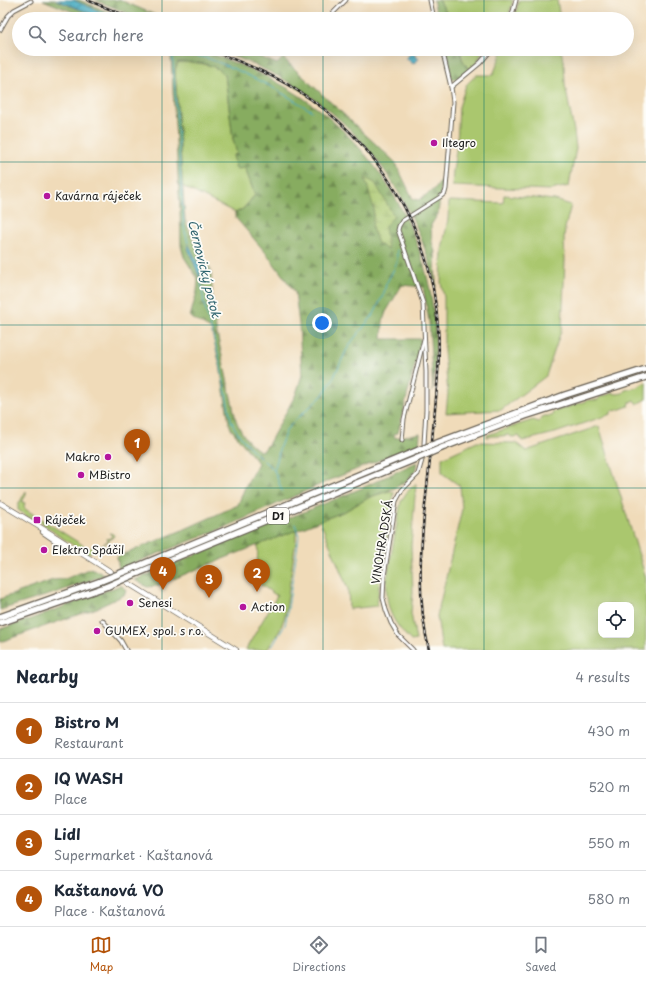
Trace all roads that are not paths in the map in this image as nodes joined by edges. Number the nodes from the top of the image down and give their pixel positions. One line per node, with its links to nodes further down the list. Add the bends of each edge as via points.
1 (346, 0): 5 (street)
2 (430, 0): 6 (street)
3 (516, 0): 7 (street)
4 (31, 1): 8 (street, via 14,10)
5 (335, 12)
6 (433, 12)
7 (513, 12)
8 (0, 30)
9 (444, 56): 11 (street)
10 (486, 56): 11 (street)
11 (451, 87): 12 (street, via 453,102 446,191 405,219 398,228 423,303)
12 (425, 335): 13 (street); 15 (street)
13 (417, 370): 15 (street); 17 (street, via 404,419)
14 (646, 370): 23 (highway, D1, bridge, via 558,398 445,440 101,581)
15 (426, 372): 18 (street)
16 (646, 376): 19 (highway, D1, bridge, via 525,416 444,447)
17 (402, 440)
18 (424, 444)
19 (420, 459): 25 (highway, D1, bridge, via 108,586); 28 (street, VINOHRADSKÁ, via 418,474 396,500 383,588 384,604 391,623 398,635)
20 (0, 503): 21 (main road, via 59,543 70,546)
21 (111, 572)
22 (128, 583): 27 (main road)
23 (0, 616)
24 (102, 620): 26 (street)
25 (0, 624)
26 (126, 650)
27 (236, 650)
28 (413, 650)

